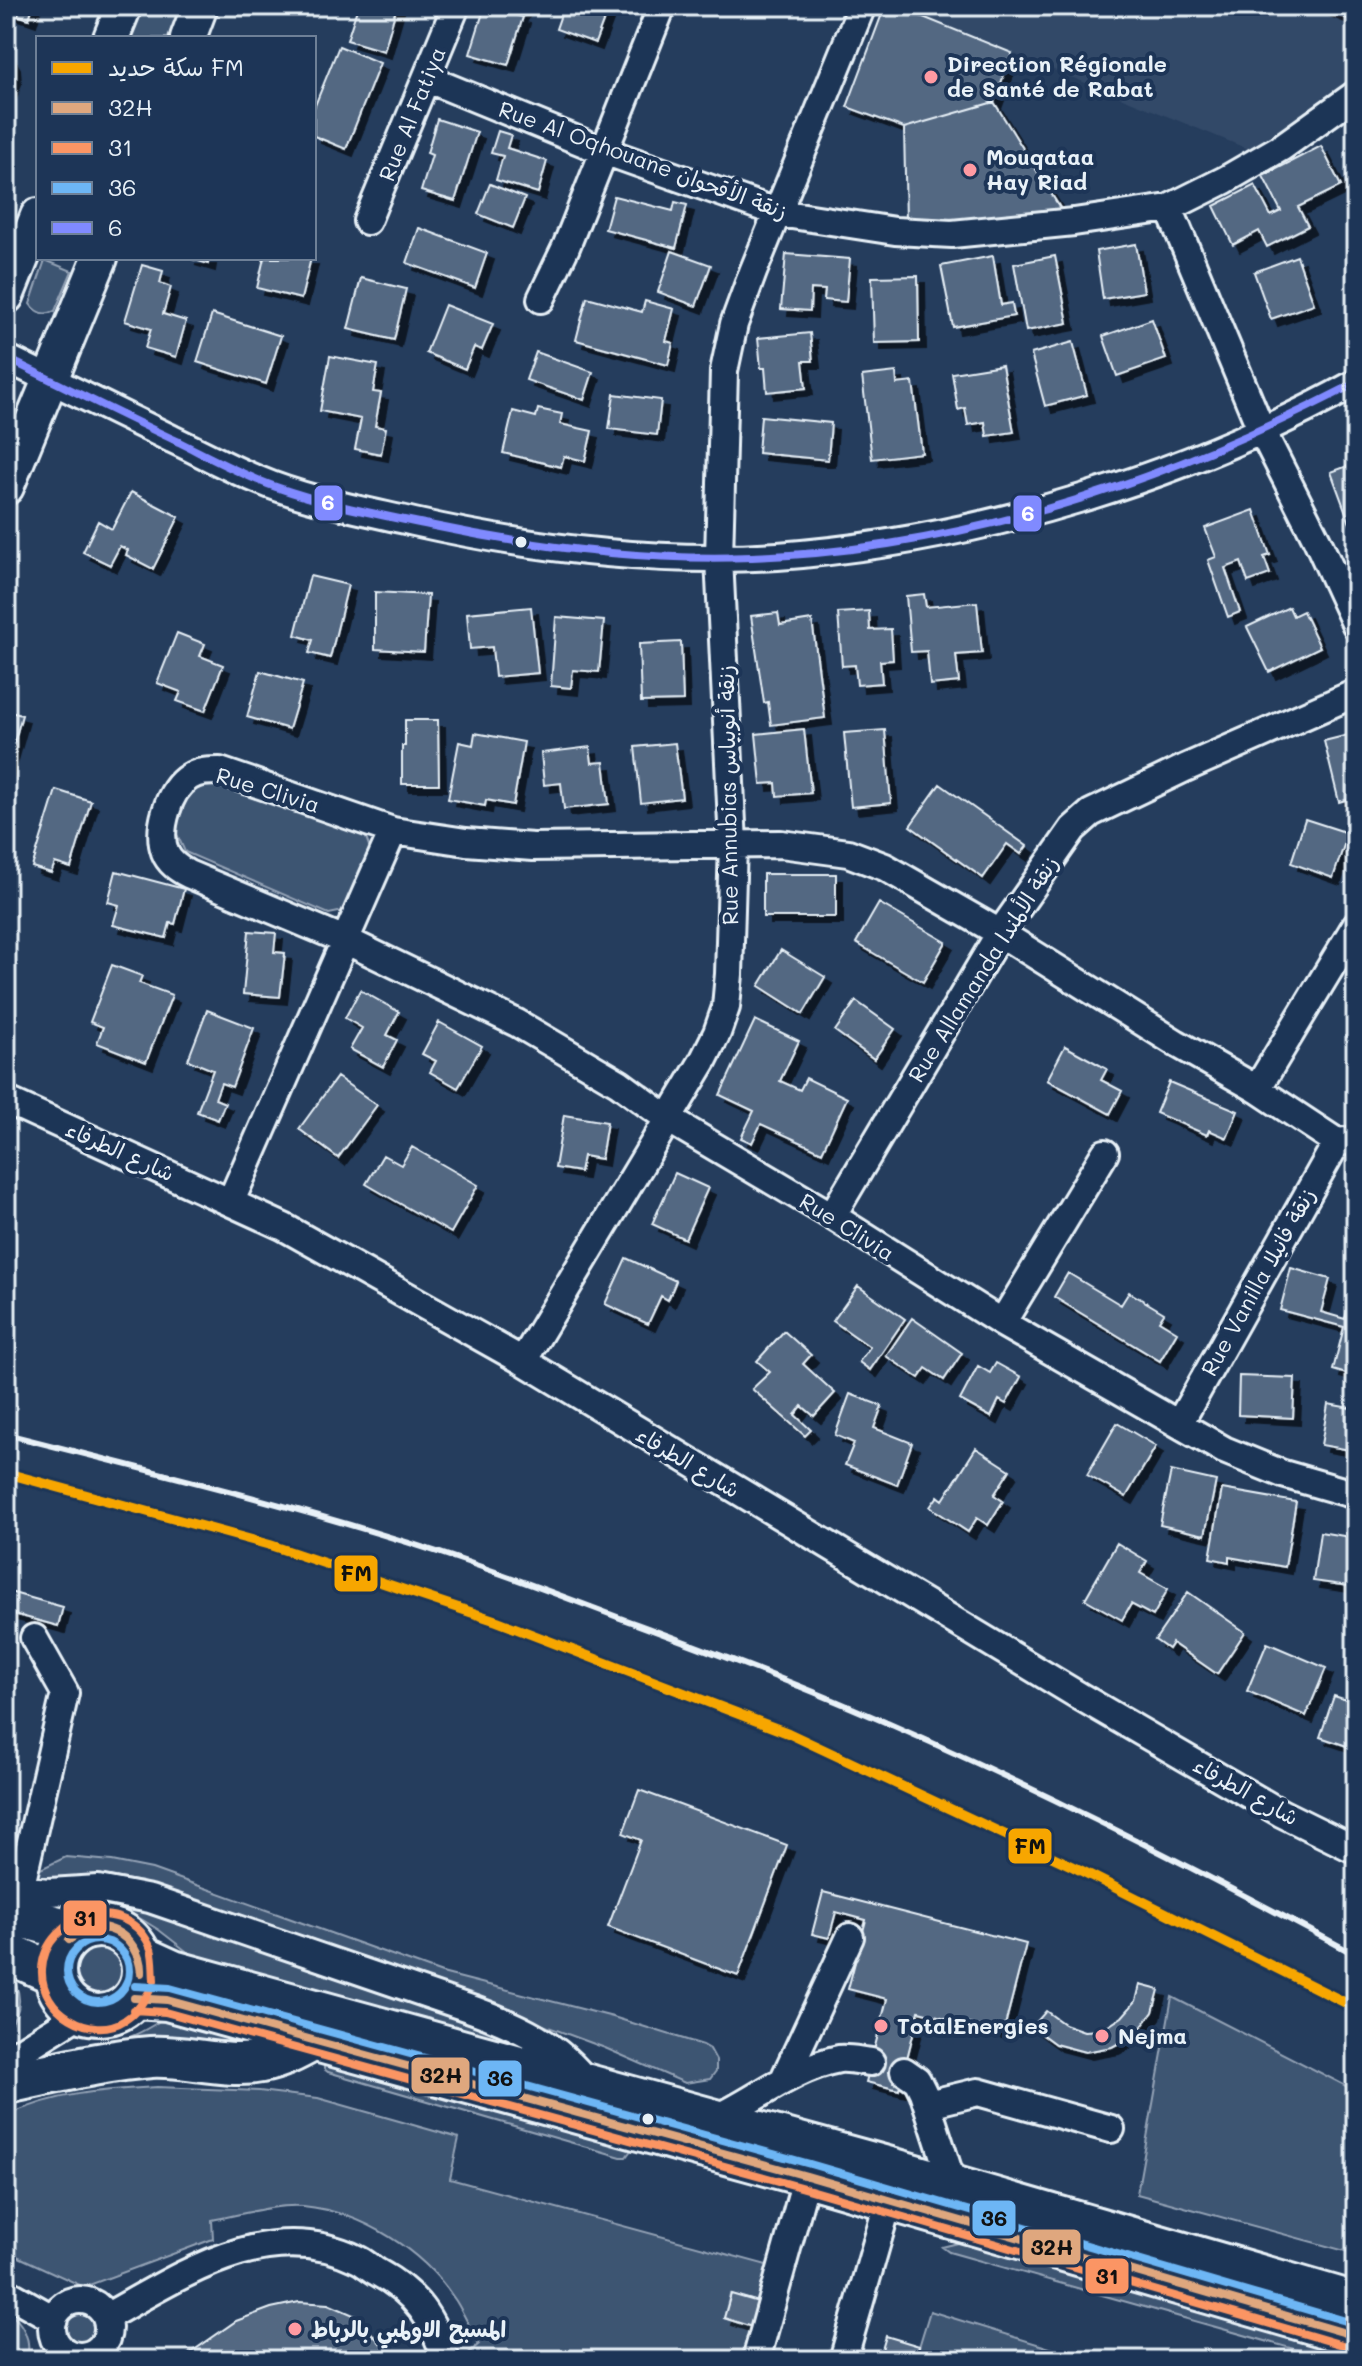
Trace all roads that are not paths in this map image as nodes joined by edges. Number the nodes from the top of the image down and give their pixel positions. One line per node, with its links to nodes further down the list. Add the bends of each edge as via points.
1 (124, 6): 6 (main road)
2 (200, 6): 7 (main road)
3 (456, 6): 8 (street, Rue Al Fatiya)
4 (662, 6): 10 (street)
5 (862, 6): 12 (street, Rue Annubias زنقة أنوبياس)
6 (112, 36)
7 (189, 36)
8 (428, 79): 10 (street, Rue Al Oqhouane زنقة الأقحوان); 14 (street, Rue Al Fatiya)
9 (1356, 94): 11 (street, Rue Al Oqhouane زنقة الأقحوان, via 1282,147)
10 (604, 151): 12 (street, Rue Al Oqhouane زنقة الأقحوان); 17 (street)
11 (1169, 208): 12 (street, Rue Al Oqhouane زنقة الأقحوان, via 952,234); 21 (street)
12 (779, 213): 23 (street, Rue Annubias زنقة أنوبياس, via 734,324 724,371)
13 (36, 221): 16 (main road)
14 (367, 221)
15 (99, 260): 19 (main road)
16 (6, 296)
17 (541, 299)
18 (6, 358): 19 (street)
19 (51, 380): 22 (main road); 23 (street, via 257,480 317,498 453,531 548,546)
20 (1356, 383): 21 (street)
21 (1261, 429): 23 (street, via 1167,468 989,522 801,554); 24 (street)
22 (6, 487)
23 (719, 558): 27 (street, Rue Annubias زنقة أنوبياس)
24 (1356, 625)
25 (1356, 693): 29 (street, Rue Allamanda زنقة الألمندا, via 1091,813 1061,844)
26 (393, 831): 27 (street, Rue Clivia, via 533,847); 30 (street); 30 (street, Rue Clivia, via 220,771 194,774 173,796 162,828 170,861 178,868)
27 (733, 844): 29 (street, Rue Clivia, via 848,853 885,867); 33 (street, Rue Annubias زنقة أنوبياس, via 726,1007 703,1061)
28 (1356, 925): 31 (street)
29 (1000, 933): 31 (street, Rue Clivia); 37 (street, Rue Allamanda زنقة الألمندا)
30 (347, 941): 33 (street, Rue Clivia, via 517,1023 619,1083); 36 (street)
31 (1257, 1089): 34 (street, Rue Clivia)
32 (6, 1100): 36 (street, شارع الطرفاء)
33 (668, 1119): 37 (street, Rue Clivia); 39 (street, Rue Annubias زنقة أنوبياس)
34 (1347, 1141): 40 (street, Rue Vanilla زنقة فانيلا)
35 (1105, 1153): 38 (street)
36 (231, 1201): 39 (street, شارع الطرفاء)
37 (832, 1216): 38 (street, Rue Clivia)
38 (1002, 1323): 40 (street, Rue Clivia)
39 (523, 1361): 43 (street, شارع الطرفاء, via 1081,1697 1281,1813)
40 (1180, 1422): 41 (street, Rue Clivia, via 1255,1464)
41 (1356, 1495)
42 (34, 1638): 58 (street, via 65,1693 22,1881 26,1890 98,1889 150,1899 474,2010 552,2046)
43 (1356, 1850)
44 (6, 1913): 45 (highway)
45 (78, 1932): 48 (highway, via 115,1930); 49 (highway, via 60,1949)
46 (850, 1937): 56 (street)
47 (6, 1952): 49 (highway)
48 (140, 1956): 50 (highway, via 142,1981); 58 (highway, via 173,1971)
49 (55, 1974): 51 (highway, via 63,1997)
50 (134, 1998): 51 (highway, via 108,2015); 52 (highway, via 167,2000)
51 (83, 2012): 53 (street)
52 (312, 2041): 57 (highway, via 260,2063 144,2058 93,2063); 62 (highway)
53 (6, 2060)
54 (871, 2062): 56 (street, via 841,2059)
55 (904, 2071): 59 (street, via 917,2080)
56 (784, 2079): 60 (street)
57 (6, 2083)
58 (590, 2086): 60 (highway)
59 (928, 2104): 61 (street, via 978,2092); 63 (street)
60 (713, 2120): 63 (highway)
61 (1111, 2129)
62 (807, 2176): 64 (highway); 71 (street)
63 (954, 2188): 66 (highway)
64 (889, 2200): 69 (highway); 72 (street)
65 (6, 2292): 68 (street)
66 (1356, 2303)
67 (106, 2317): 68 (street, via 93,2303 75,2300); 68 (street, via 104,2343 81,2356 58,2344); 70 (street, via 211,2261 261,2246 299,2244 349,2256 397,2281 435,2329)
68 (54, 2319)
69 (1356, 2336)
70 (446, 2360)
71 (756, 2360)
72 (843, 2360)

